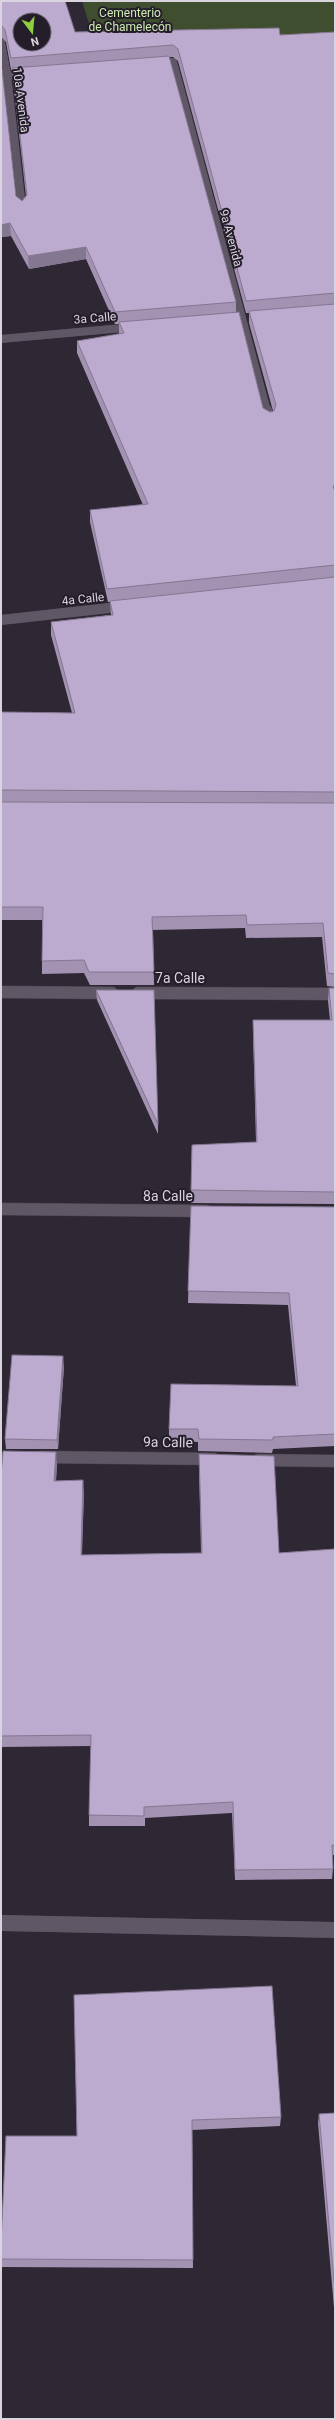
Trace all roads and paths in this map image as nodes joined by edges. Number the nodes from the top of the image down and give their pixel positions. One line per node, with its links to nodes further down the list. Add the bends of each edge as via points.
1 (1, 43): 4 (street, 10a Avenida)
2 (149, 64): 8 (street, 9a Avenida, via 173,62)
3 (39, 73): 4 (street)
4 (4, 76): 5 (street, 10a Avenida)
5 (22, 208)
6 (144, 326): 7 (street, 3a Calle)
7 (1, 339)
8 (268, 419)
9 (136, 605): 10 (street, 4a Calle)
10 (1, 620)
11 (1, 992): 12 (street, 7a Calle)
12 (335, 994)
13 (1, 1209): 14 (street, 8a Calle)
14 (216, 1211)
15 (25, 1456): 16 (street, 9a Calle)
16 (224, 1459)
17 (248, 1460): 18 (street)
18 (335, 1461)
19 (1, 1923): 20 (street)
20 (335, 1930)

